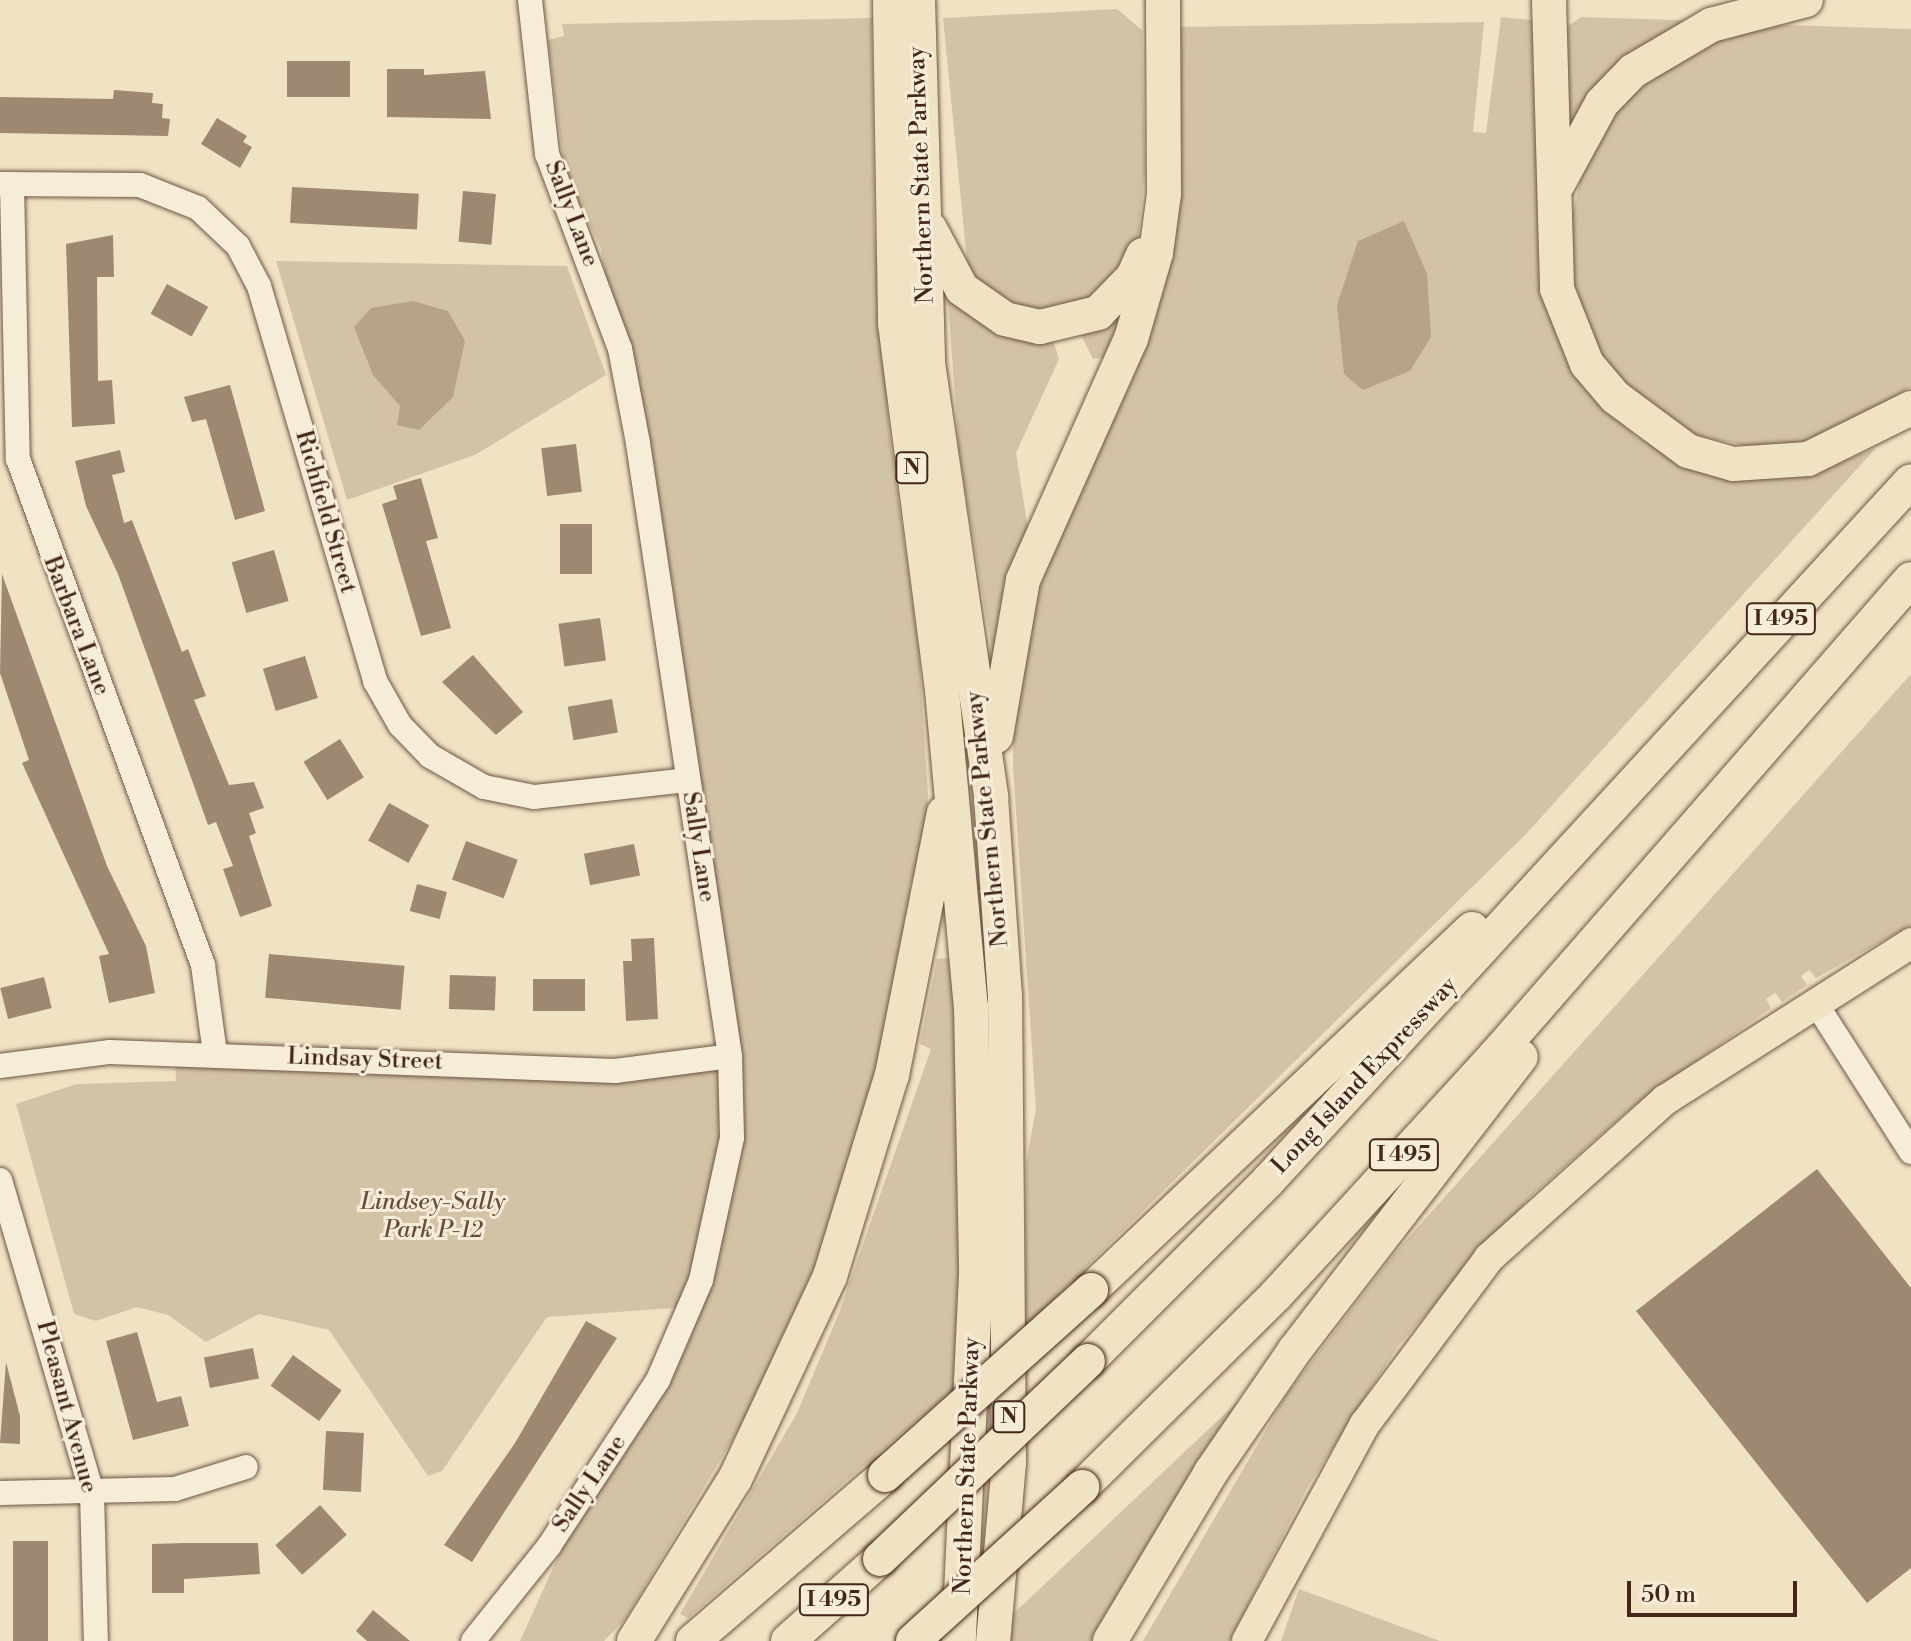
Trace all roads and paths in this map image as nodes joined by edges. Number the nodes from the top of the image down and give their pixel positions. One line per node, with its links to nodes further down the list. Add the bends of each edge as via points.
1 (530, 0): 15 (street, Sally Lane, via 547,154 620,349)
2 (890, 0): 16 (highway, Northern State Parkway / N, via 895,323)
3 (918, 0): 10 (highway, Northern State Parkway / N)
4 (1152, 0): 10 (highway, via 1153,191 1146,248 1115,299 1072,323 1040,327 1005,319 962,289)
5 (1163, 0): 17 (highway, via 1164,194 1156,253 1131,339 1023,580 999,695)
6 (1549, 0): 9 (highway)
7 (1806, 0): 9 (highway, via 1711,25 1633,71 1602,103)
8 (6, 184): 15 (street, Richfield Street, via 140,185 198,208 238,246 259,286 375,681 430,756 484,787 534,797); 21 (street, Barbara Lane, via 18,459 203,965)
9 (1556, 188): 11 (highway, via 1552,245 1569,325 1587,364 1646,426 1688,451 1733,464 1808,459)
10 (925, 214): 17 (highway, Northern State Parkway / N, via 928,363)
11 (1911, 408)
12 (1911, 481): 14 (highway, Long Island Expressway / I 495)
13 (1911, 579): 18 (highway, I 495)
14 (1651, 757): 32 (highway, bridge, via 1091,1290); 33 (highway, Long Island Expressway / I 495, bridge, via 1268,1181 1088,1361)
15 (688, 780): 22 (street, Sally Lane)
16 (950, 781): 31 (highway, via 892,1075 830,1276 735,1479); 35 (highway, Northern State Parkway / N, via 970,978 976,1275)
17 (991, 797): 36 (highway, Northern State Parkway / N, via 1005,995 1009,1463)
18 (1710, 809): 34 (highway, I 495, bridge, via 1286,1283 1082,1487); 37 (highway, via 1295,1350)
19 (1911, 943): 20 (main road)
20 (1815, 1002): 24 (street); 38 (main road, via 1665,1100 1489,1258 1365,1424)
21 (215, 1054): 22 (street, Lindsay Street, via 615,1071); 23 (street, Lindsay Street, via 110,1052)
22 (730, 1056): 30 (street, Sally Lane, via 724,1191 684,1324 599,1472)
23 (0, 1066)
24 (1911, 1152)
25 (0, 1182): 28 (street, Pleasant Avenue)
26 (246, 1467): 28 (street, via 175,1489)
27 (0, 1493): 28 (street)
28 (92, 1493): 29 (street, Pleasant Avenue)
29 (96, 1641)
30 (473, 1641)
31 (634, 1641)
32 (693, 1641)
33 (788, 1641)
34 (913, 1641)
35 (959, 1641)
36 (993, 1641)
37 (1110, 1641)
38 (1247, 1641)

